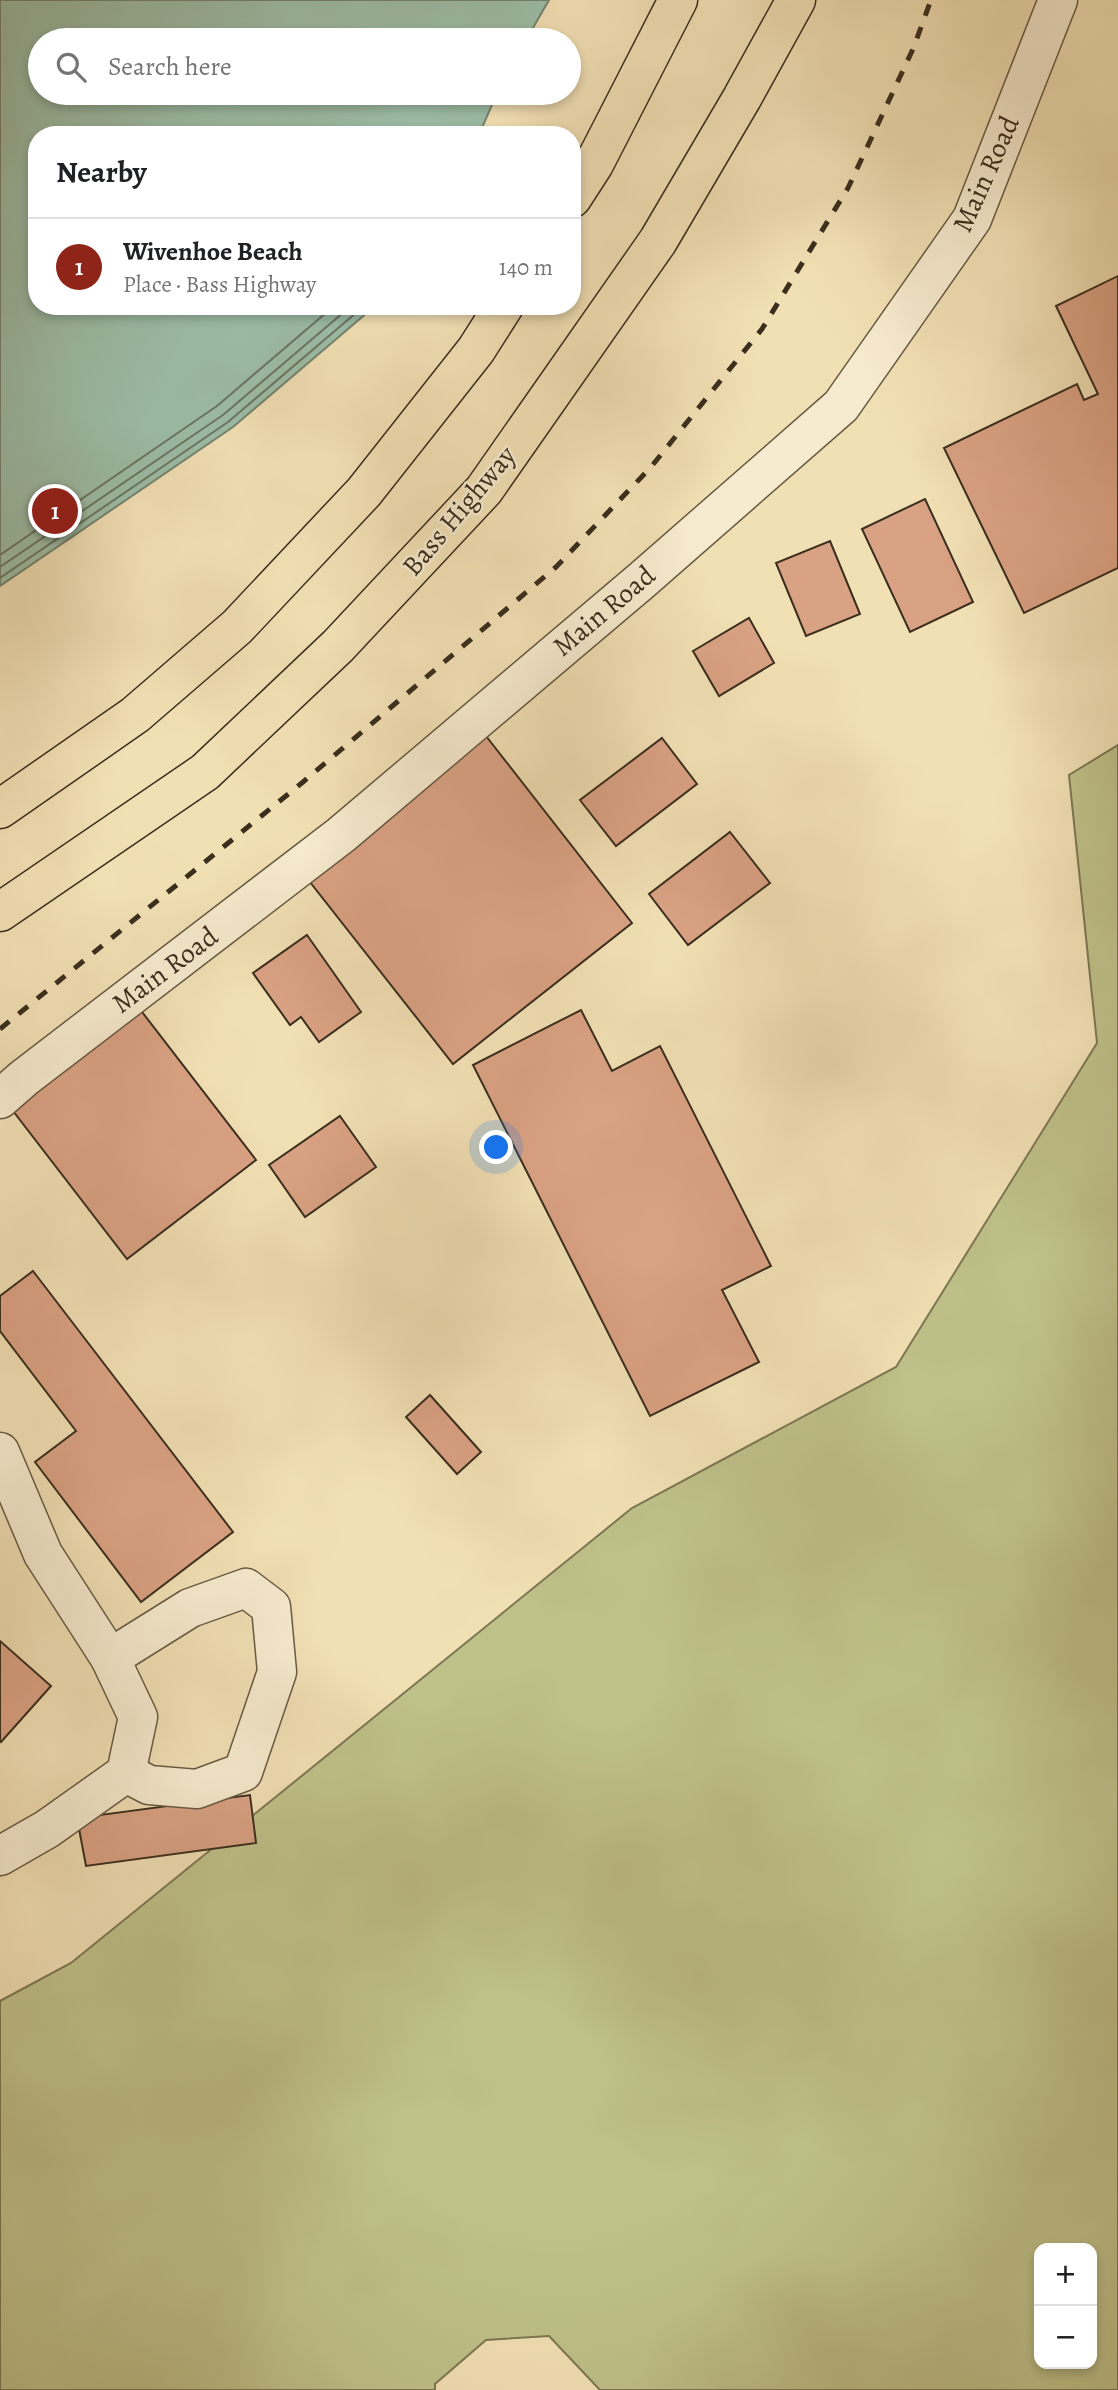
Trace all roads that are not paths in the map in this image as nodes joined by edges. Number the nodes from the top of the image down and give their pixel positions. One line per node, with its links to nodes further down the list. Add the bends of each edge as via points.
1 (678, 0): 4 (highway)
2 (796, 0): 7 (highway, Bass Highway, via 658,241 484,490 338,646 205,772)
3 (1058, 0): 8 (street, Main Road, via 972,219 841,405 341,835)
4 (581, 184)
5 (497, 315): 6 (highway, via 476,350 364,492 236,627 135,715)
6 (0, 809)
7 (0, 912)
8 (0, 1099)
9 (0, 1452): 10 (street, via 43,1554)
10 (110, 1658): 11 (street, via 138,1717); 11 (street, via 190,1608 246,1588 271,1607 277,1672 243,1772 197,1789 149,1785)
11 (126, 1773): 12 (street)
12 (0, 1856)

